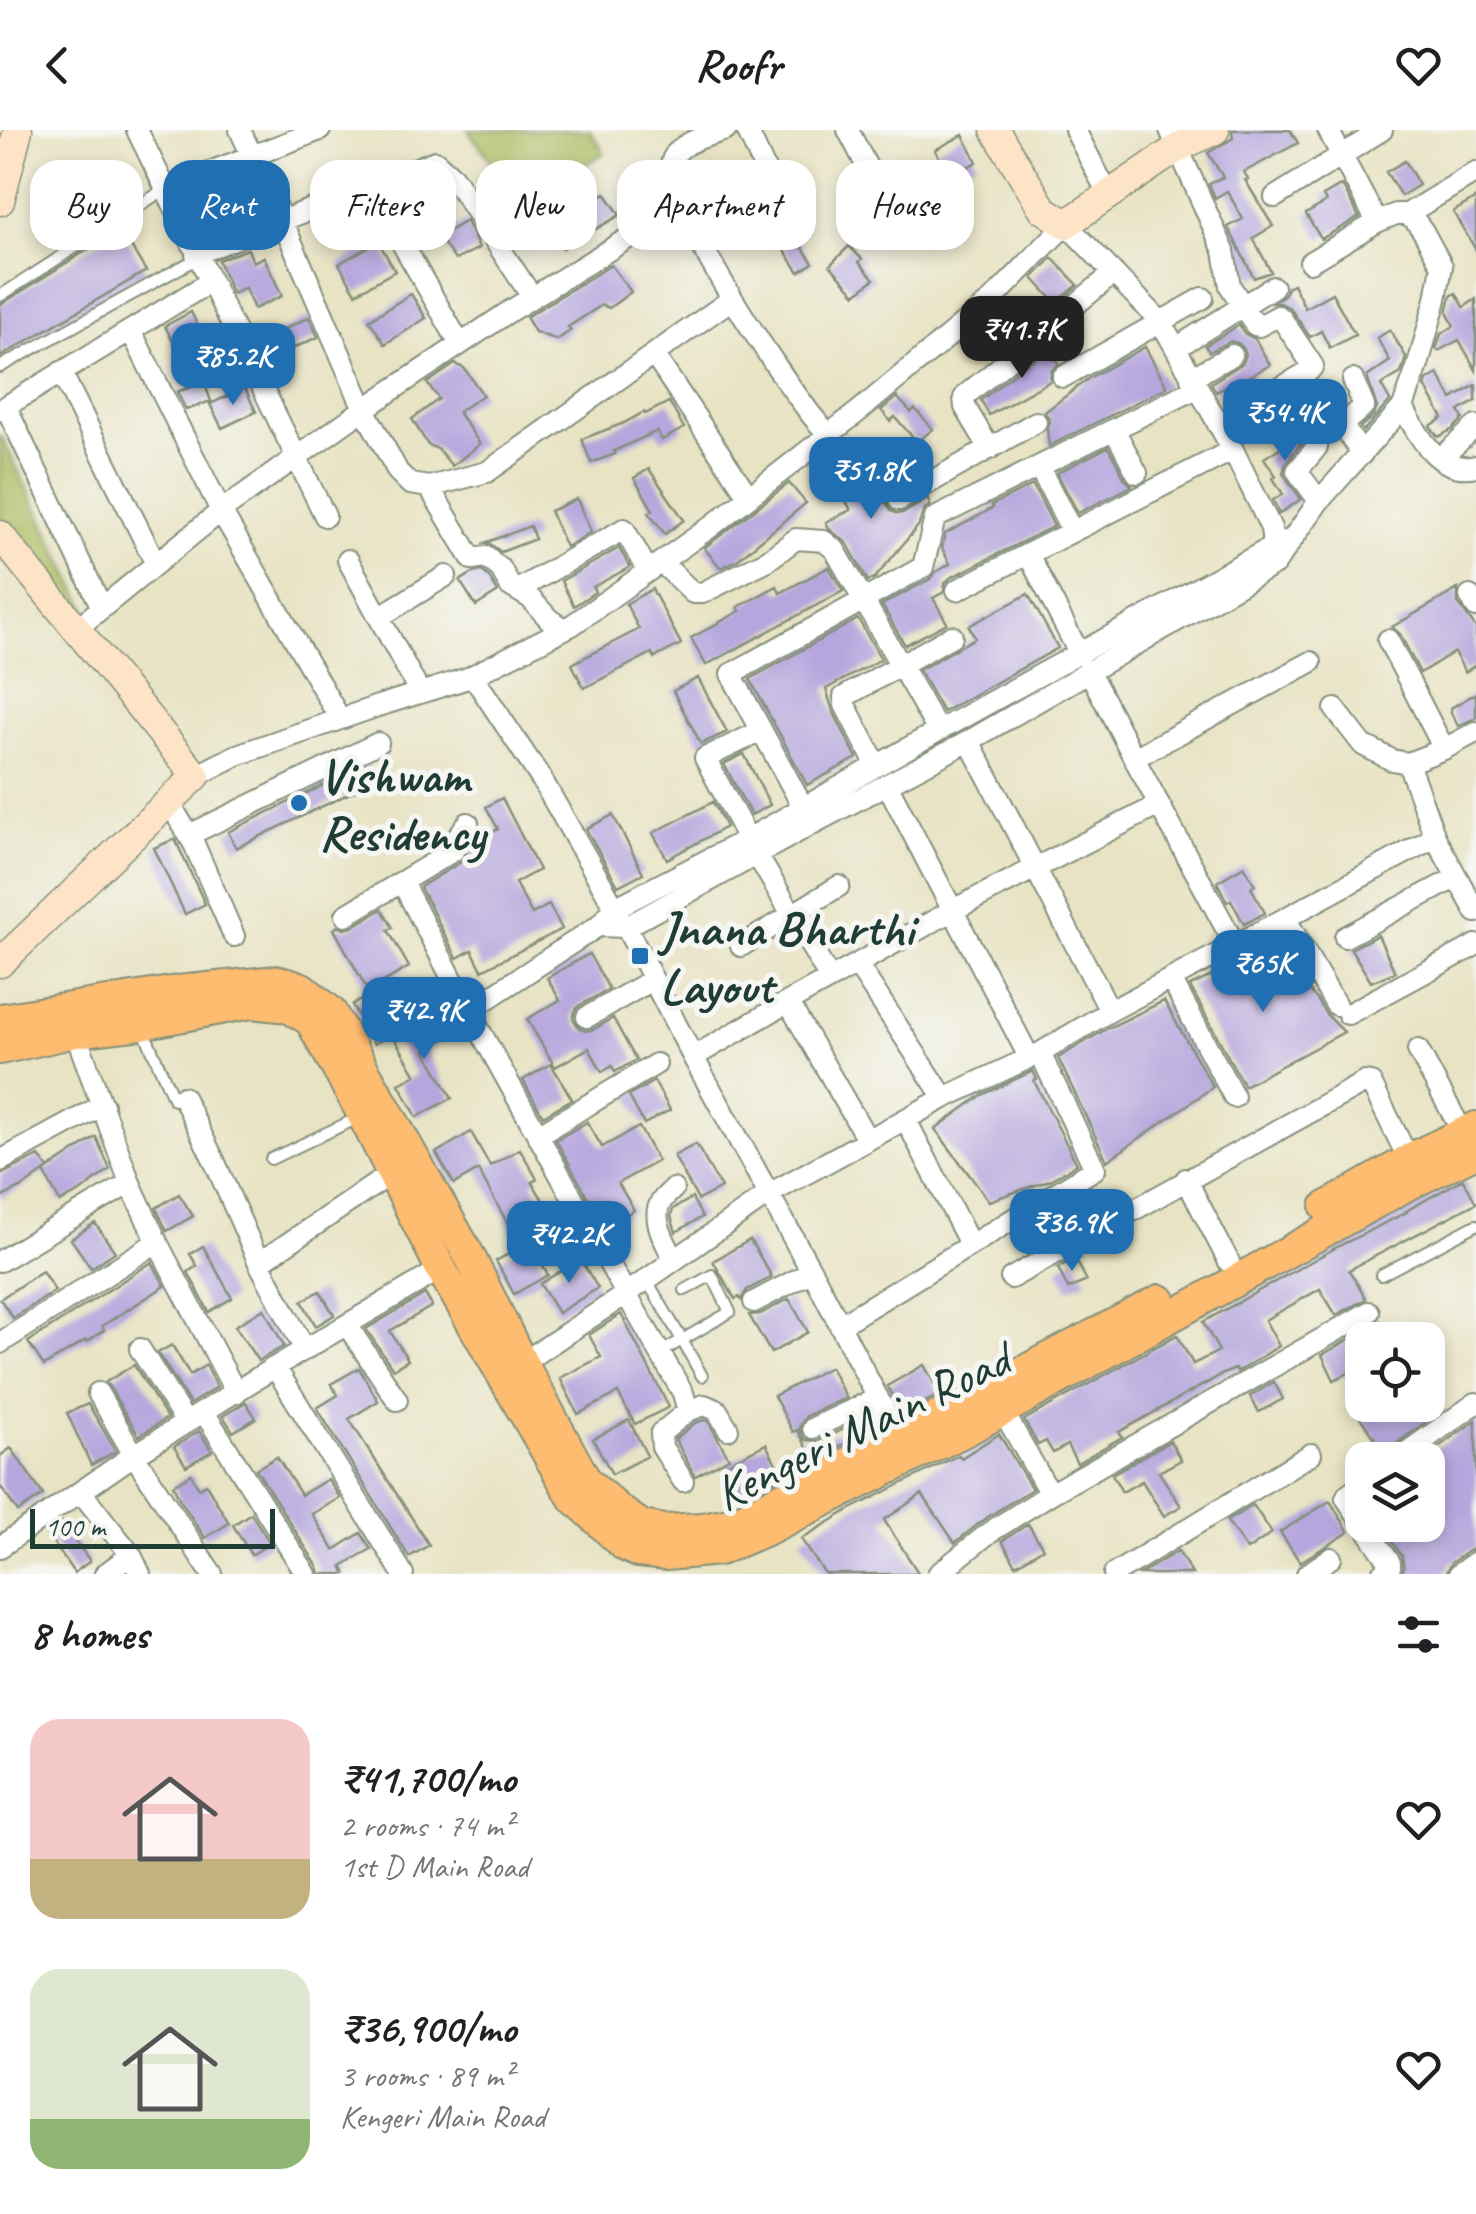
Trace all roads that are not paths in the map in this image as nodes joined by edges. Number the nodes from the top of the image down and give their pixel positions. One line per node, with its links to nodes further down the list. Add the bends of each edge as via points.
1 (18, 130): 27 (street)
2 (240, 130): 15 (street)
3 (320, 130): 15 (street)
4 (726, 130): 18 (street, via 686,145)
5 (747, 130): 19 (street)
6 (848, 130): 20 (street)
7 (995, 130): 30 (street, via 1043,209)
8 (1076, 130): 25 (street)
9 (1214, 130): 13 (street)
10 (1328, 130): 14 (street)
11 (1382, 130): 14 (street)
12 (144, 132): 23 (street)
13 (1174, 138): 25 (street); 46 (street)
14 (1341, 154): 26 (street); 29 (street)
15 (252, 156): 16 (street); 17 (street)
16 (242, 160)
17 (254, 160)
18 (672, 160)
19 (761, 160)
20 (864, 160)
21 (1476, 172): 28 (street)
22 (456, 182): 43 (street)
23 (163, 184)
24 (163, 191): 42 (lane)
25 (1108, 194): 30 (street)
26 (1275, 197)
27 (0, 201)
28 (1407, 214): 29 (street); 59 (street, via 1442,266)
29 (1376, 222): 38 (street)
30 (1066, 224): 39 (street); 66 (street, via 994,298)
31 (290, 238): 61 (street)
32 (617, 245): 43 (street)
33 (194, 250): 37 (street)
34 (211, 250): 37 (street)
35 (406, 250): 49 (street)
36 (706, 250): 45 (street)
37 (197, 256): 40 (street); 53 (lane)
38 (1310, 262)
39 (1114, 273): 47 (street); 67 (street, via 964,398)
40 (210, 282): 48 (street); 70 (street)
41 (1273, 288): 46 (street)
42 (0, 296)
43 (532, 297): 49 (street)
44 (1203, 298): 47 (street)
45 (732, 299): 52 (street); 66 (street)
46 (1243, 308): 50 (street); 63 (street, via 1259,326 1278,316 1312,366)
47 (1162, 322): 50 (street); 55 (street)
48 (132, 331): 54 (street); 79 (street)
49 (460, 344): 61 (street)
50 (1176, 348): 57 (street)
51 (1232, 354): 57 (street)
52 (654, 356): 75 (street, via 487,472); 76 (street)
53 (0, 367)
54 (61, 372): 60 (street); 86 (street)
55 (1063, 377)
56 (1353, 380): 69 (street, via 1364,406 1342,425)
57 (1194, 383): 63 (street); 65 (street)
58 (1325, 404): 78 (street, via 1308,421 1318,448 1297,470)
59 (1403, 408): 69 (street); 71 (street, via 1426,448)
60 (3, 409): 92 (street)
61 (364, 409): 70 (street); 75 (street, via 398,472 410,484)
62 (1036, 422): 67 (street)
63 (1218, 425): 68 (street)
64 (1476, 426): 71 (street)
65 (1114, 429): 73 (street); 74 (street)
66 (829, 435): 76 (street)
67 (990, 449): 77 (street)
68 (1233, 450): 81 (street); 84 (street, via 1270,528)
69 (1362, 454): 78 (street)
70 (296, 457): 79 (street); 80 (street)
71 (1441, 458): 72 (street)
72 (1476, 466)
73 (1038, 467): 81 (street); 91 (street, via 935,518 924,567)
74 (1137, 473)
75 (429, 487): 89 (street, via 472,560 486,557)
76 (749, 496): 87 (street)
77 (899, 500)
78 (1319, 501): 84 (street)
79 (220, 511): 86 (street); 104 (street)
80 (324, 516)
81 (1072, 532): 83 (street)
82 (0, 535): 94 (street)
83 (1028, 554): 90 (street); 99 (street)
84 (1274, 555): 99 (street)
85 (348, 560): 93 (street)
86 (156, 564): 92 (street)
87 (654, 566): 89 (street, via 624,529); 91 (street, via 702,593 796,539 824,541); 95 (street)
88 (446, 576): 93 (street)
89 (519, 589): 95 (street)
90 (957, 590)
91 (862, 601): 100 (street); 105 (street, via 731,674)
92 (102, 608): 94 (street)
93 (379, 617): 102 (street)
94 (76, 629): 114 (street)
95 (562, 630): 101 (street)
96 (952, 636): 100 (street)
97 (1388, 640): 110 (street)
98 (1311, 662): 111 (street)
99 (1085, 664): 106 (street); 108 (street); 111 (street)
100 (900, 665): 106 (street); 113 (street, via 844,700)
101 (473, 676): 102 (street); 126 (street)
102 (420, 693): 104 (street)
103 (1335, 709): 112 (street, via 1362,745)
104 (340, 719): 114 (street)
105 (761, 731): 117 (street); 121 (street, via 705,758)
106 (938, 731): 113 (street)
107 (1476, 732): 110 (street)
108 (969, 741): 113 (street); 122 (street)
109 (378, 744): 119 (street)
110 (1444, 749): 112 (street)
111 (1134, 758): 116 (street)
112 (1408, 763): 120 (street)
113 (882, 775): 117 (street); 121 (street); 127 (street)
114 (196, 776): 115 (street)
115 (169, 802): 119 (street); 139 (street)
116 (1160, 805): 122 (street); 136 (street)
117 (803, 807): 121 (street)
118 (468, 823): 124 (street, via 453,850)
119 (189, 835): 134 (street)
120 (1435, 837): 123 (street); 131 (street)
121 (753, 847): 126 (street); 130 (street); 133 (street)
122 (1035, 869): 127 (street); 146 (street)
123 (1457, 876): 128 (street); 135 (street)
124 (402, 882): 129 (street); 145 (street)
125 (840, 886): 130 (street)
126 (614, 908): 132 (street); 133 (street)
127 (954, 910): 140 (street); 153 (street)
128 (1476, 912)
129 (346, 915)
130 (792, 916): 138 (street); 141 (street)
131 (1280, 921): 136 (street); 137 (street, via 1288,923 1342,1009)
132 (598, 926): 133 (street); 145 (street)
133 (626, 928): 143 (street)
134 (234, 936)
135 (1346, 937)
136 (1235, 944): 142 (street)
137 (1476, 945)
138 (741, 946)
139 (0, 964)
140 (857, 964): 141 (street); 157 (street)
141 (830, 978): 144 (street)
142 (1171, 979): 146 (street); 156 (street)
143 (652, 980): 147 (street); 154 (street)
144 (788, 1002): 154 (street); 163 (street)
145 (468, 1011): 162 (street)
146 (1110, 1011): 153 (street)
147 (588, 1017)
148 (0, 1019): 196 (main road, via 177,991 277,981 302,988 331,1012)
149 (141, 1024): 150 (main road); 158 (lane); 160 (main road, via 251,1004 288,1007 310,1020)
150 (74, 1032): 151 (main road); 159 (street)
151 (0, 1049)
152 (1418, 1050): 164 (street)
153 (1034, 1055): 157 (street); 175 (street, via 1095,1170)
154 (693, 1057): 172 (street)
155 (656, 1064): 162 (street)
156 (1234, 1097)
157 (944, 1098): 161 (street)
158 (178, 1099): 179 (street)
159 (103, 1105): 167 (street); 170 (street)
160 (362, 1116): 165 (lane); 168 (main road)
161 (906, 1120): 163 (street); 175 (street)
162 (538, 1135): 186 (street)
163 (867, 1139): 172 (street)
164 (1473, 1145): 166 (main road, Kengeri Main Road); 205 (main road, Kengeri Main Road)
165 (271, 1159)
166 (1409, 1160): 169 (street, via 1365,1082); 178 (main road, Kengeri Main Road)
167 (0, 1161)
168 (392, 1173): 179 (street); 180 (main road)
169 (1186, 1180): 178 (street); 183 (street)
170 (130, 1183): 174 (street); 177 (street)
171 (673, 1189): 176 (street, via 657,1215)
172 (769, 1194): 176 (street); 181 (street)
173 (1476, 1225): 182 (lane)
174 (157, 1242): 192 (street); 199 (street)
175 (970, 1244): 190 (street)
176 (674, 1260): 184 (street)
177 (0, 1261)
178 (1229, 1262): 209 (main road, Kengeri Main Road)
179 (259, 1263): 194 (street)
180 (441, 1269): 189 (street); 218 (main road, via 572,1496 625,1546)
181 (811, 1272): 187 (street); 190 (street)
182 (1380, 1275)
183 (1011, 1278)
184 (646, 1280): 186 (street); 191 (lane)
185 (685, 1290): 191 (lane, via 712,1276 730,1312)
186 (626, 1294): 195 (street); 196 (street)
187 (754, 1302)
188 (1368, 1312): 215 (street)
189 (348, 1325): 194 (street); 202 (street)
190 (840, 1325): 201 (street)
191 (682, 1340): 195 (lane); 198 (lane)
192 (0, 1343)
193 (140, 1349): 206 (street)
194 (306, 1350): 197 (street)
195 (660, 1353): 204 (street)
196 (522, 1362): 218 (main road, via 586,1481 620,1510)
197 (275, 1368): 199 (street); 225 (street)
198 (702, 1376)
199 (236, 1392): 206 (street)
200 (98, 1393): 212 (street)
201 (878, 1398): 207 (street); 209 (street)
202 (397, 1400)
203 (1476, 1402): 210 (street)
204 (688, 1411): 208 (street, via 704,1405 717,1410); 213 (street, via 661,1433)
205 (1002, 1411): 215 (street); 218 (main road, Kengeri Main Road, via 719,1550)
206 (195, 1417): 212 (street); 224 (street)
207 (814, 1428)
208 (728, 1430)
209 (898, 1437): 218 (main road, Kengeri Main Road, via 735,1522 702,1528)
210 (1421, 1442)
211 (1310, 1454): 227 (street)
212 (134, 1455): 214 (street); 223 (street)
213 (683, 1481)
214 (80, 1492): 217 (street); 221 (street)
215 (1050, 1494): 226 (street)
216 (1375, 1542): 229 (street, via 1390,1564)
217 (0, 1547)
218 (652, 1552)
219 (1331, 1558): 228 (street)
220 (1476, 1562): 230 (street)
221 (136, 1564): 222 (street)
222 (105, 1574)
223 (212, 1574)
224 (306, 1574)
225 (403, 1574)
226 (938, 1574)
227 (1114, 1574)
228 (1307, 1574)
229 (1382, 1574)
230 (1459, 1574)

